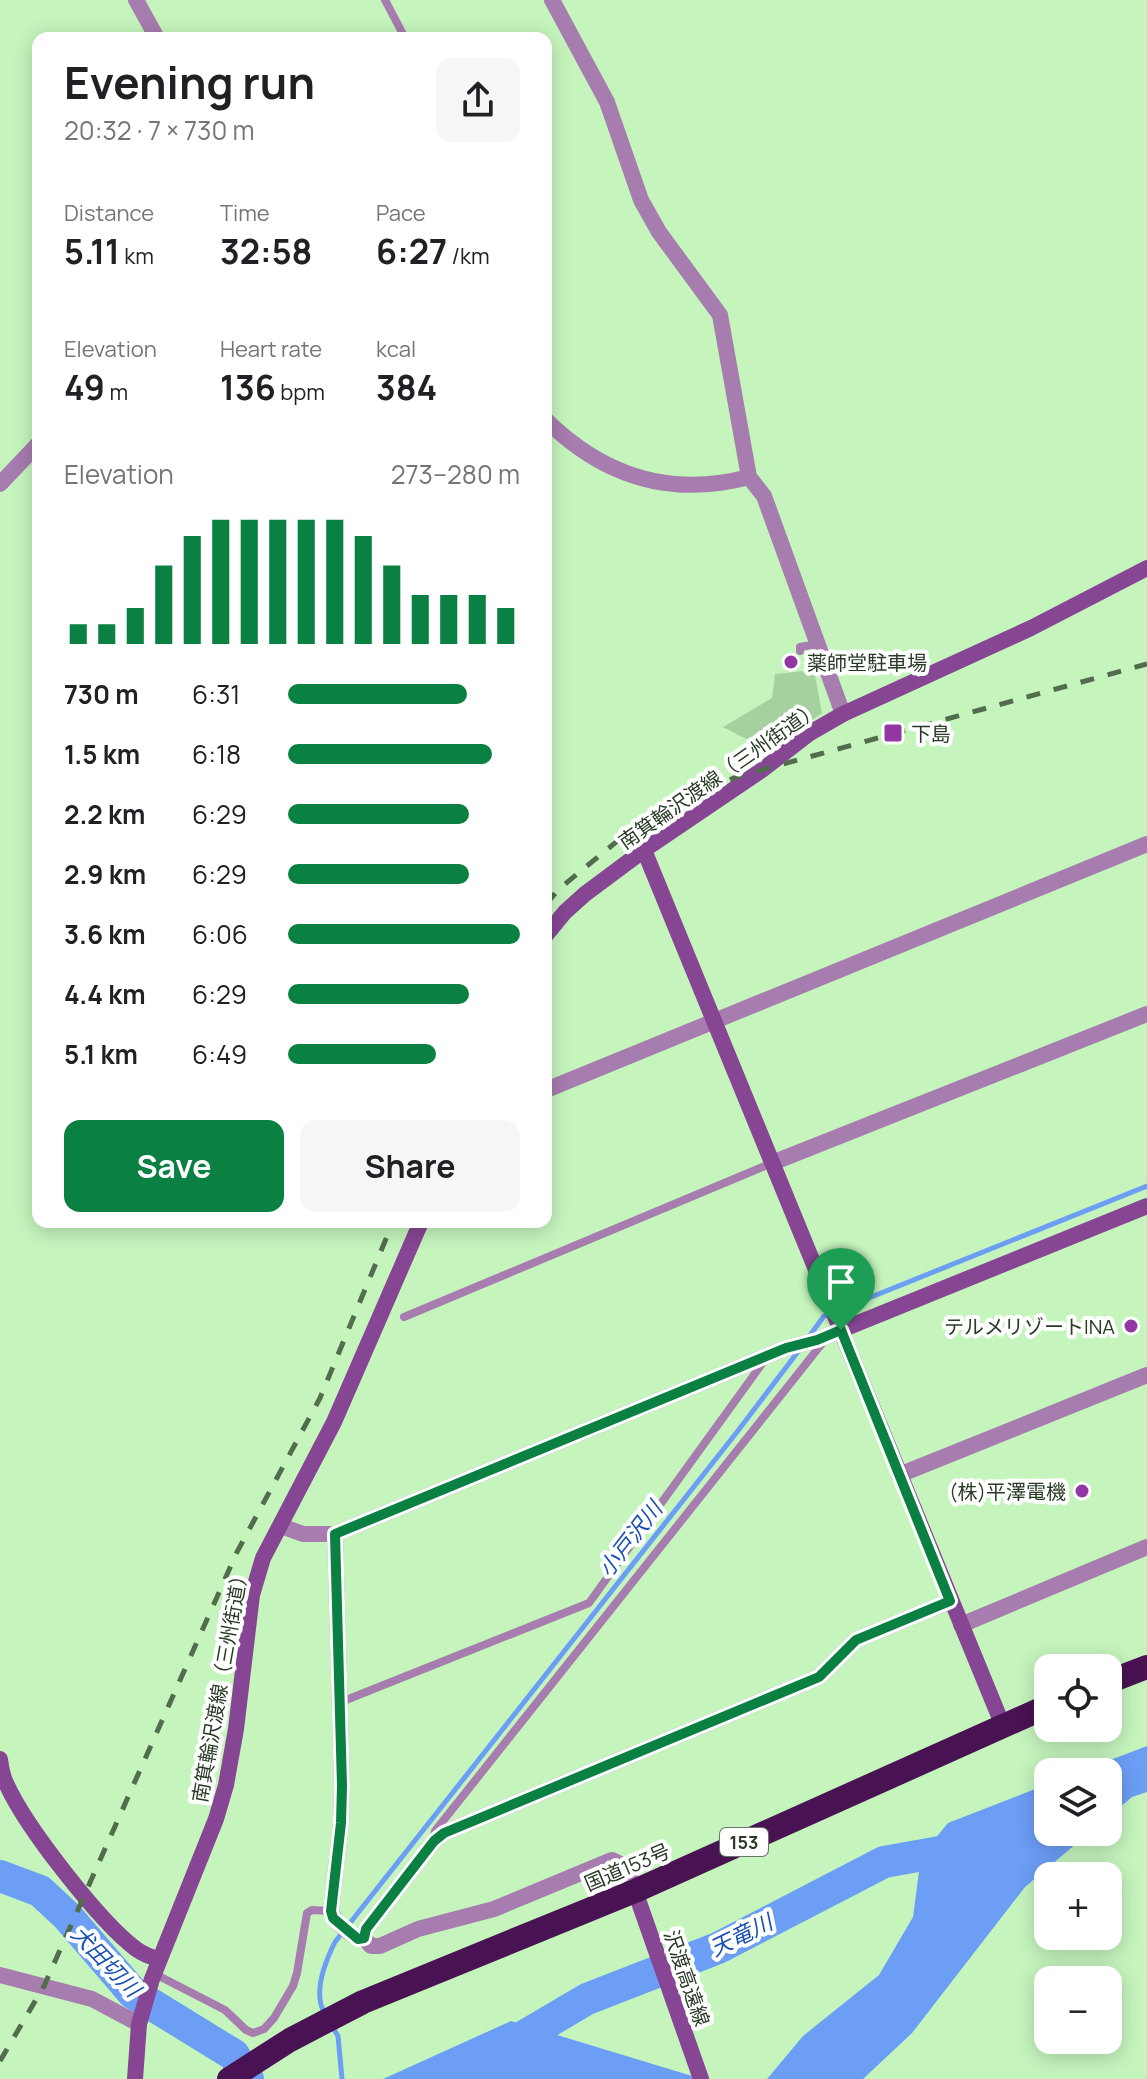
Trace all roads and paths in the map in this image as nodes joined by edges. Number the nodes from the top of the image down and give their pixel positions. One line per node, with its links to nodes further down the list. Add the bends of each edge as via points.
1 (136, 0): 4 (street)
2 (385, 0): 5 (lane)
3 (552, 0): 8 (street, via 607,102 641,200 720,315)
4 (154, 32)
5 (402, 32)
6 (552, 426): 8 (street, via 590,456 632,476 679,486 719,485)
7 (32, 450): 9 (street)
8 (749, 477): 11 (street, via 764,496)
9 (0, 484)
10 (1147, 568): 13 (main road, 南箕輪沢渡線（三州街道）)
11 (819, 644): 12 (lane); 13 (street)
12 (800, 651)
13 (843, 714): 15 (main road, 南箕輪沢渡線（三州街道）)
14 (1147, 844): 18 (street)
15 (644, 850): 16 (main road, 南箕輪沢渡線（三州街道）, via 585,894); 18 (main road)
16 (552, 928)
17 (1147, 1014): 20 (street)
18 (714, 1020): 19 (street); 20 (main road)
19 (552, 1088)
20 (772, 1163): 23 (lane); 24 (main road, via 829,1301)
21 (1147, 1206): 24 (main road)
22 (418, 1228): 28 (main road, 南箕輪沢渡線（三州街道）, via 334,1422)
23 (404, 1317)
24 (831, 1332): 25 (street); 27 (main road); 39 (lane, via 435,1831)
25 (768, 1356): 29 (street); 35 (lane, via 589,1603)
26 (1147, 1375): 27 (street)
27 (899, 1475): 31 (main road, via 922,1512)
28 (281, 1526): 29 (street, via 303,1534); 43 (main road, 南箕輪沢渡線（三州街道）, via 263,1558 252,1595 226,1785)
29 (335, 1534): 35 (street)
30 (1147, 1547): 32 (street)
31 (950, 1601): 32 (main road); 39 (street, via 856,1640 819,1677)
32 (961, 1625): 37 (main road)
33 (1147, 1667): 34 (highway)
34 (1122, 1677)
35 (340, 1703): 41 (street)
36 (1034, 1712): 37 (highway, 国道153号 / 153)
37 (1003, 1726): 40 (highway, 国道153号 / 153)
38 (0, 1759): 43 (main road, via 16,1802 85,1895 146,1955)
39 (434, 1841): 42 (street)
40 (639, 1902): 42 (street, via 626,1867 612,1860 494,1909 418,1929 380,1946); 47 (highway, 国道153号 / 153, via 363,2002); 48 (main road, 沢渡高遠線)
41 (335, 1918): 42 (street); 43 (lane, via 307,1913 293,1986 274,2018 253,2033 225,2010)
42 (359, 1937)
43 (155, 1971): 45 (main road, 南箕輪沢渡線（三州街道）)
44 (0, 1975): 45 (street, via 92,1999)
45 (140, 2020): 46 (main road, 南箕輪沢渡線（三州街道）)
46 (135, 2079)
47 (229, 2079)
48 (701, 2079)

